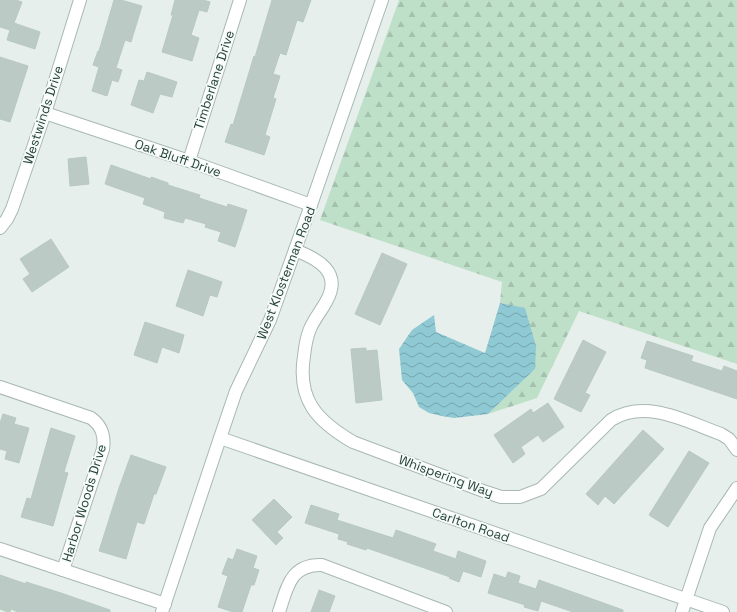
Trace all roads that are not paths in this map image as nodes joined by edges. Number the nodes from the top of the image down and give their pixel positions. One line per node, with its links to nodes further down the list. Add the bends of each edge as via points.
1 (80, 0): 4 (street, Westwinds Drive)
2 (240, 0): 5 (street, Timberlane Drive)
3 (382, 0): 6 (street, West Klosterman Road)
4 (45, 113): 5 (street, Oak Bluff Drive); 7 (street, Westwinds Drive, via 12,209)
5 (188, 161): 6 (street, Oak Bluff Drive)
6 (311, 205): 8 (street, West Klosterman Road)
7 (0, 228)
8 (295, 250): 10 (street, West Klosterman Road, via 270,320 230,405); 11 (street, Whispering Way, via 323,264 328,270 331,282 328,299 312,324 306,341 302,368 303,388 309,403 322,418 353,442 486,492 509,498 520,498 541,489 612,420 628,412 662,412 721,434 729,439)
9 (0, 387): 14 (street, Harbor Woods Drive, via 91,418 98,422 102,430 105,440 103,449)
10 (220, 438): 15 (street, Carlton Road); 16 (street, West Klosterman Road)
11 (737, 450)
12 (737, 488): 15 (street, via 710,528)
13 (0, 549): 14 (street, Harbor Woods Drive)
14 (63, 570): 16 (street, Harbor Woods Drive)
15 (686, 599): 19 (street); 20 (street, Carlton Road)
16 (164, 608)
17 (279, 612): 18 (street, via 291,578 303,568 316,565 322,565)
18 (446, 612)
19 (682, 612)
20 (723, 612)

